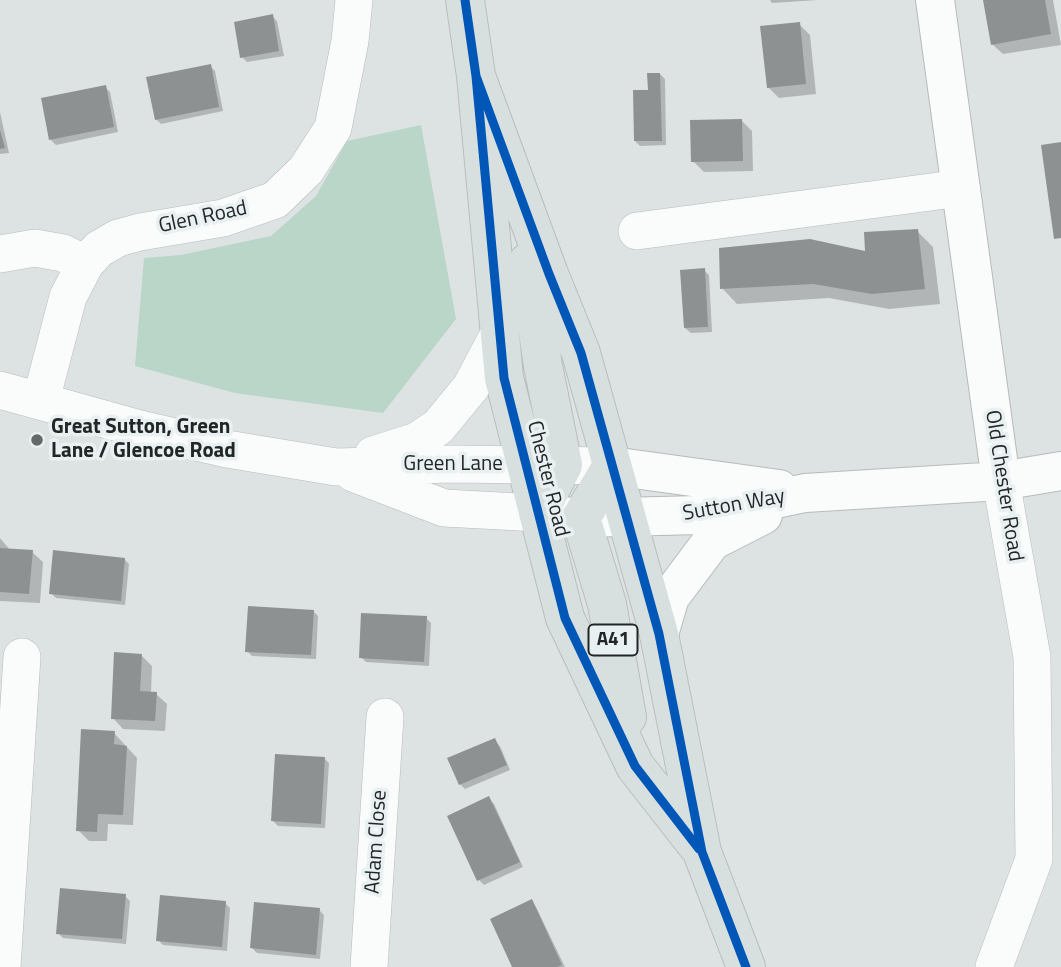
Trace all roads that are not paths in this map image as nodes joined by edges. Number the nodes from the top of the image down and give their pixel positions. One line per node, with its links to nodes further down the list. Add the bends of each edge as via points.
1 (354, 0): 9 (street, Glen Road, via 333,128 306,170 275,200 223,218 118,239 99,249)
2 (465, 0): 4 (main road, Chester Road / A41)
3 (935, 0): 6 (main road, Old Chester Road)
4 (476, 76): 5 (main road, Chester Road / A41); 10 (main road, Chester Road / A41)
5 (517, 187): 13 (main road, A41, via 543,366); 14 (main road, Chester Road / A41, via 581,353)
6 (961, 188): 7 (street); 17 (main road, Old Chester Road)
7 (637, 231)
8 (0, 254): 9 (street, via 35,248 63,253)
9 (86, 264): 12 (street, via 68,297)
10 (500, 332): 13 (main road, Chester Road / A41, via 504,378); 15 (street, Green Lane, via 471,387 439,427 417,441)
11 (0, 390): 12 (street, Green Lane)
12 (41, 400): 15 (street, Green Lane, via 214,447)
13 (544, 465): 14 (street, Green Lane); 15 (street, Green Lane); 19 (main road, Chester Road / A41)
14 (612, 466): 18 (main road, Sutton Way); 20 (main road); 21 (main road, Chester Road / A41)
15 (336, 467): 19 (street, Green Lane, via 444,508)
16 (1061, 471): 17 (main road, Sutton Way)
17 (1001, 481): 18 (main road, Sutton Way); 27 (street, Old Chester Road, via 1032,657)
18 (805, 493): 21 (main road, Sutton Way, via 699,515); 22 (main road, Sutton Way, via 712,541 670,597)
19 (538, 513): 20 (main road, Sutton Way); 25 (main road, Chester Road / A41, via 565,618)
20 (582, 517): 21 (main road, Sutton Way); 25 (main road, A41, via 607,604)
21 (627, 517): 22 (main road, Chester Road / A41)
22 (659, 634): 26 (main road, Chester Road / A41)
23 (22, 657): 28 (street)
24 (385, 717): 29 (street, Adam Close)
25 (635, 766): 26 (main road, Chester Road / A41)
26 (702, 852): 30 (main road, Chester Road / A41)
27 (1048, 859): 31 (street, Old Chester Road)
28 (2, 967)
29 (369, 967)
30 (746, 967)
31 (994, 967)

